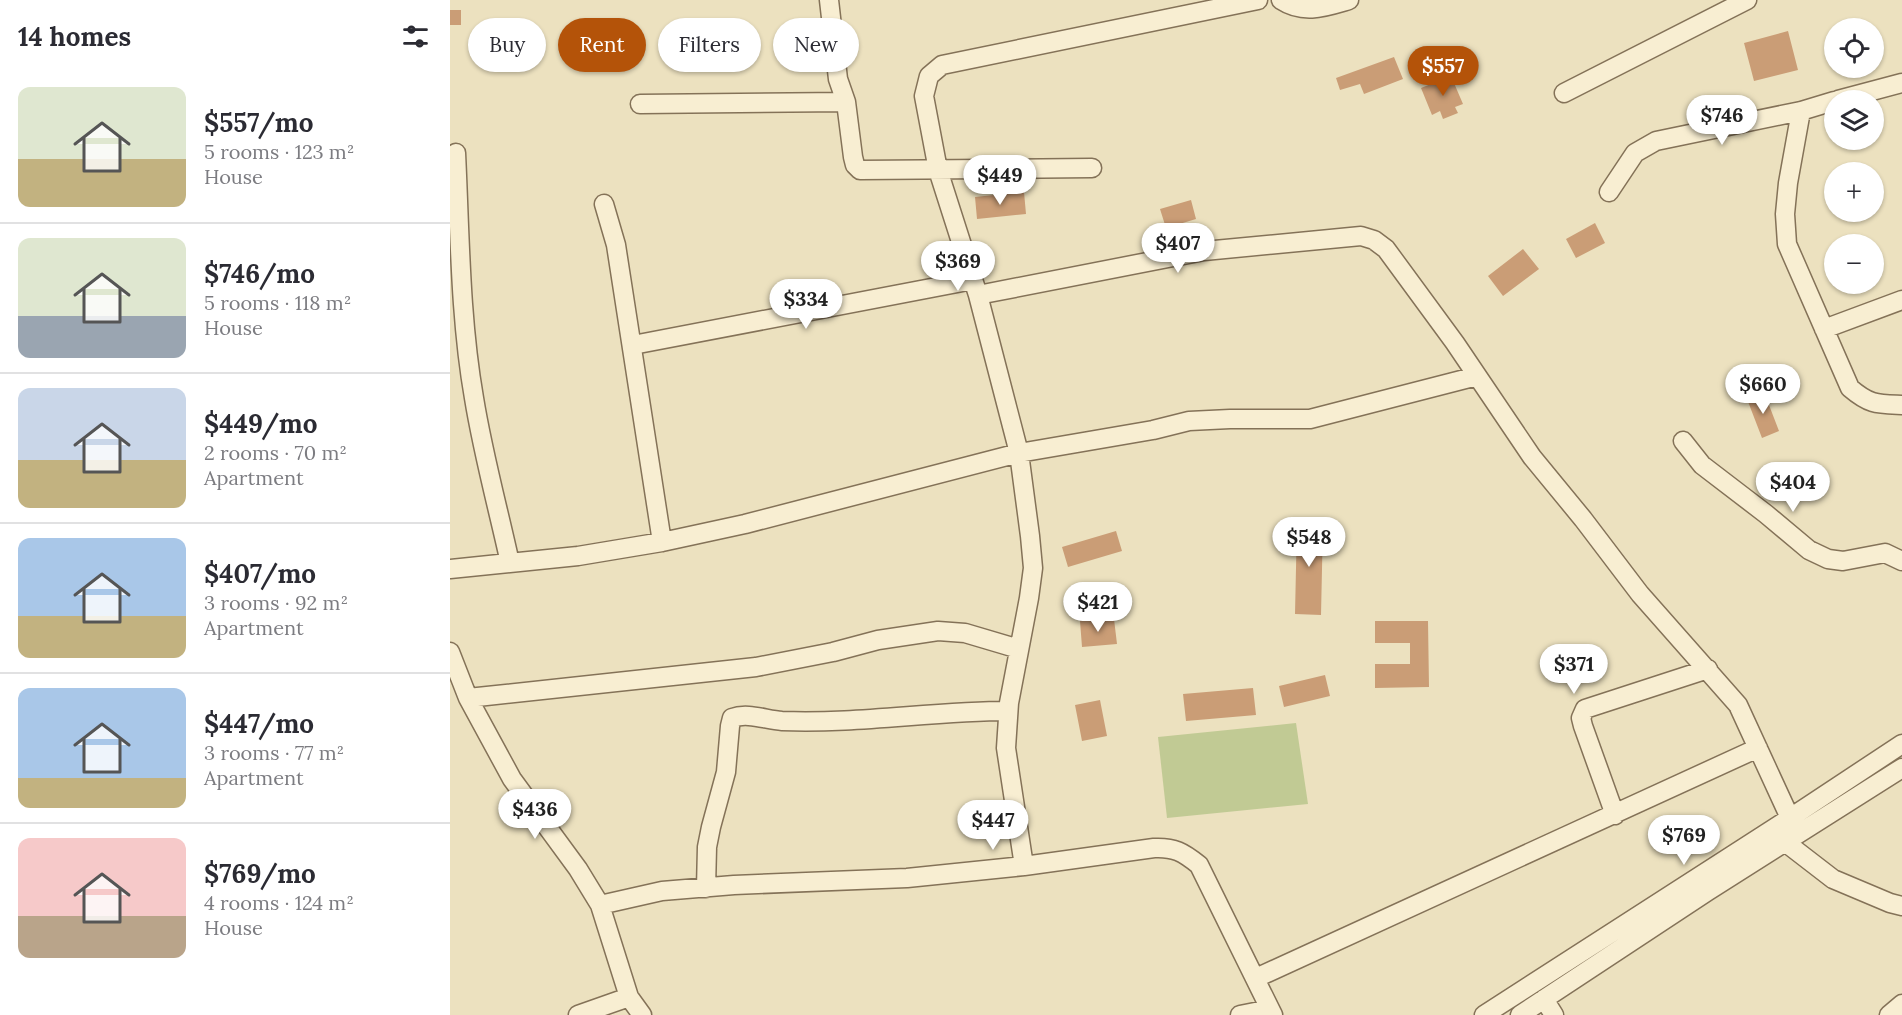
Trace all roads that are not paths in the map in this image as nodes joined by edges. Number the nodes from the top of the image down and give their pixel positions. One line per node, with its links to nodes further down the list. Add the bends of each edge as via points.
1 (829, 0): 9 (street, via 838,79)
2 (1258, 0): 15 (street, via 942,65 929,76 924,96)
3 (1281, 0): 4 (street, via 1293,8 1314,9)
4 (1349, 0)
5 (1747, 0): 8 (street)
6 (1902, 83): 7 (street)
7 (1876, 90)
8 (1564, 93)
9 (846, 102): 10 (street); 15 (street, via 853,158 860,170)
10 (640, 104)
11 (1824, 104): 12 (street)
12 (1801, 111): 16 (street, via 1656,141 1635,153); 20 (street, via 1788,183 1787,244)
13 (456, 153): 28 (street, via 471,381)
14 (1092, 168): 15 (street)
15 (938, 170): 18 (street)
16 (1609, 192)
17 (604, 204): 21 (street, via 616,245)
18 (976, 287): 21 (street); 22 (street, via 1204,251 1362,236 1386,249); 25 (street)
19 (1902, 300): 20 (street)
20 (1824, 329): 23 (street, via 1850,388 1876,404)
21 (633, 345): 26 (street)
22 (1477, 376): 25 (street, via 1310,419 1189,421); 32 (street, via 1533,458 1640,594)
23 (1902, 405)
24 (1683, 441): 27 (street, via 1702,465 1809,550 1827,559 1843,561 1885,553)
25 (1020, 453): 26 (street); 30 (street, via 1033,568)
26 (662, 542): 28 (street)
27 (1902, 561)
28 (510, 563): 29 (street)
29 (450, 569)
30 (1020, 650): 33 (street, via 965,633 938,630 756,667); 34 (street)
31 (450, 652): 33 (street)
32 (1708, 669): 36 (street, via 1738,705); 38 (street, via 1585,709 1583,726)
33 (468, 698): 43 (street, via 512,779)
34 (1008, 711): 40 (street, via 1006,748); 42 (street, via 852,721 780,721 740,715 732,718 726,772 707,847)
35 (1902, 744): 39 (street)
36 (1758, 748): 38 (street); 39 (street)
37 (1902, 768): 39 (street)
38 (1615, 815): 45 (street)
39 (1787, 830): 41 (street); 44 (street, via 1833,879)
40 (1024, 866): 42 (street, via 908,878); 45 (street, via 1171,847 1199,865)
41 (1704, 884): 47 (street); 53 (street)
42 (706, 888): 43 (street, via 662,891)
43 (600, 905): 46 (street)
44 (1902, 906)
45 (1256, 978): 49 (street)
46 (629, 997): 50 (street); 51 (street)
47 (1544, 999): 54 (street); 55 (street)
48 (1902, 1004): 56 (street)
49 (1272, 1012): 52 (street)
50 (578, 1015)
51 (642, 1015)
52 (1240, 1015)
53 (1484, 1015)
54 (1520, 1015)
55 (1554, 1015)
56 (1889, 1015)

